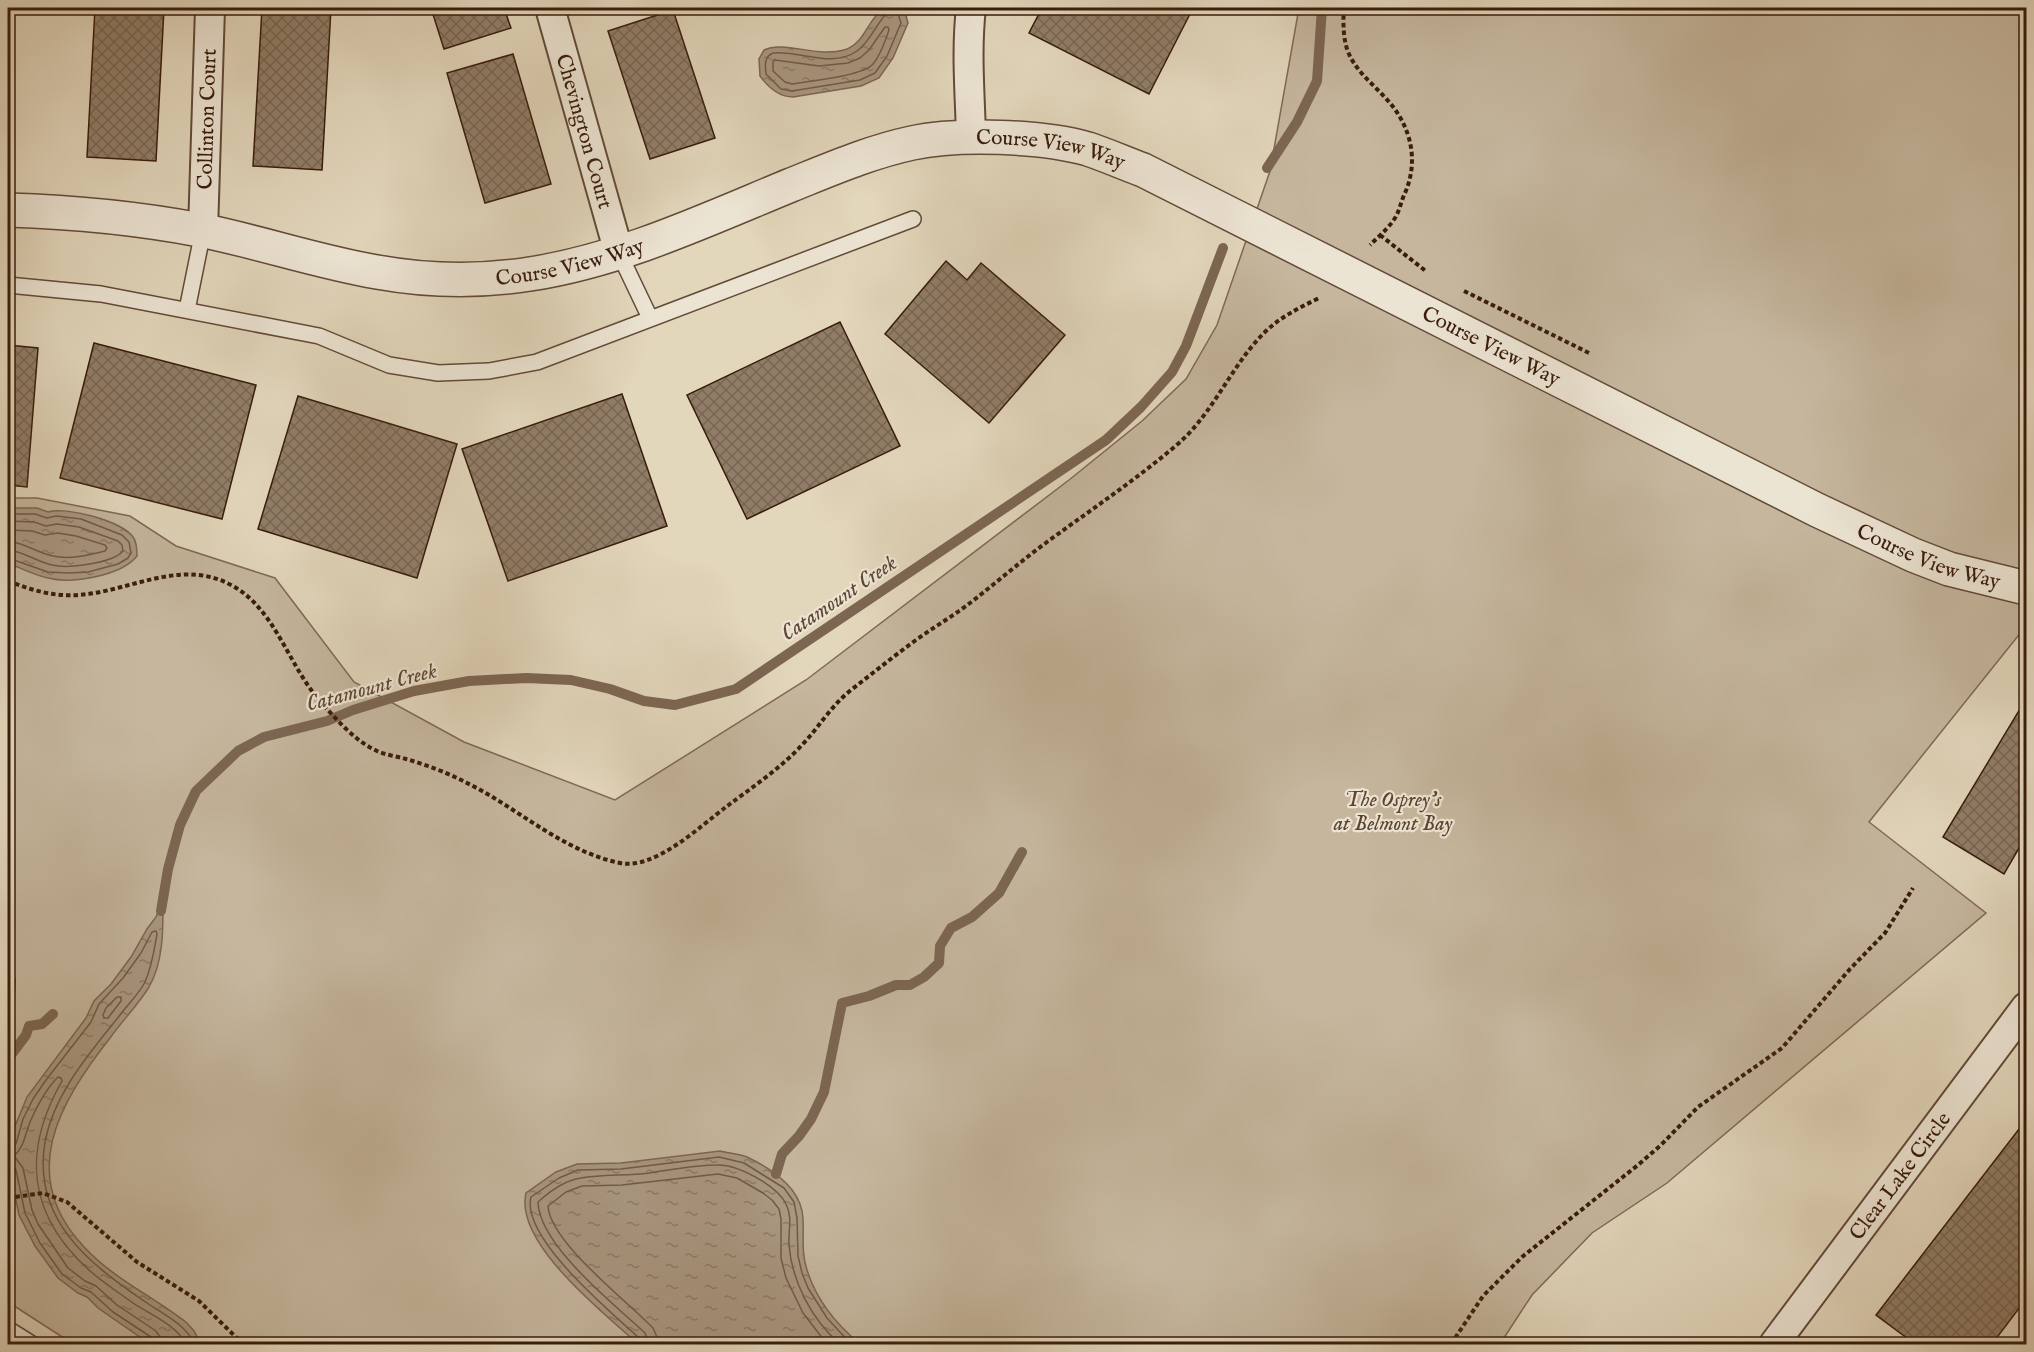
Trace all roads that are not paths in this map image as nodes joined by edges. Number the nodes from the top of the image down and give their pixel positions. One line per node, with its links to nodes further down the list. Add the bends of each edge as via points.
1 (210, 8): 7 (street, Collinton Court)
2 (550, 8): 8 (street, Chevington Court)
3 (971, 8): 4 (street)
4 (972, 137): 8 (street, Course View Way, via 915,142 873,153); 12 (street, Course View Way, via 1032,140 1086,149 1143,170 1817,510 1949,569)
5 (8, 210): 7 (street, Course View Way, via 145,220)
6 (913, 219): 11 (lane)
7 (203, 231): 8 (street, Course View Way, via 379,273 440,279 531,274); 10 (lane)
8 (619, 253): 11 (lane)
9 (8, 285): 10 (lane, via 101,294)
10 (187, 310): 11 (lane, via 319,336 389,365 438,373 489,371 537,362)
11 (650, 318)
12 (2026, 588)
13 (2026, 1007): 16 (street, Clear Lake Circle)
14 (8, 1329): 15 (lane)
15 (32, 1344)
16 (1774, 1344)

